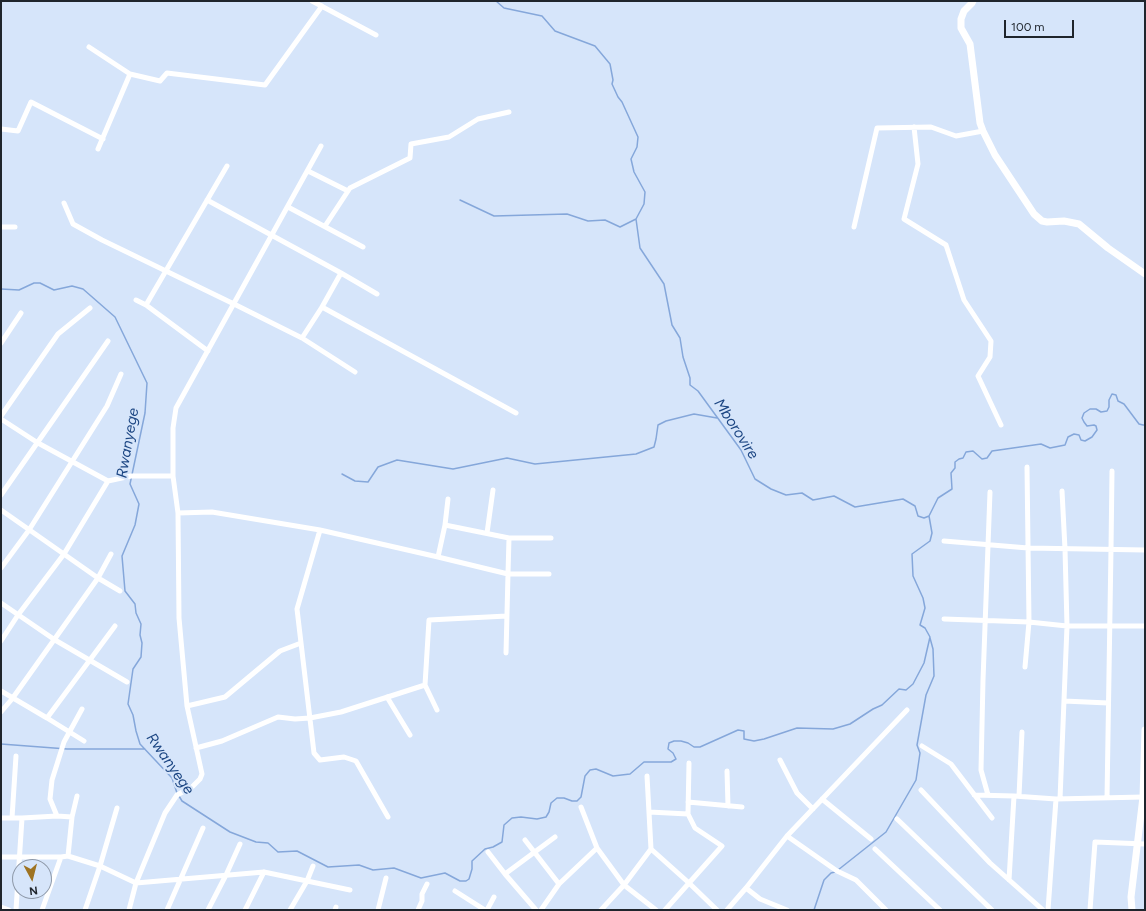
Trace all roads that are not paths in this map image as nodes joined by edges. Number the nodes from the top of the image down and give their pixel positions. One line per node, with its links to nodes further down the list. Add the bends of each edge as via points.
1 (312, 1): 3 (street)
2 (973, 1): 10 (street, via 964,11 961,28 970,44)
3 (322, 6): 4 (street); 6 (street, via 264,85 167,73 160,81)
4 (376, 35)
5 (89, 47): 6 (street)
6 (130, 74): 11 (street)
7 (508, 112): 16 (street, via 478,119 449,137 411,144 410,158)
8 (914, 127): 10 (street, via 931,127 956,136); 23 (street, via 876,128); 44 (street, via 918,164 904,219 946,245 964,300 991,341 990,357 978,376)
9 (1, 129): 11 (street, via 18,131 31,102)
10 (983, 131): 28 (street, via 999,161 1034,214 1042,221 1079,224)
11 (103, 139): 13 (street)
12 (321, 146): 15 (street)
13 (98, 149)
14 (226, 166): 17 (street)
15 (308, 171): 16 (street); 19 (street)
16 (348, 191): 20 (street)
17 (207, 200): 24 (street); 26 (street)
18 (64, 203): 26 (street, via 73,224)
19 (288, 207): 20 (street); 24 (street)
20 (324, 226): 25 (street)
21 (1, 227): 22 (street)
22 (15, 227)
23 (854, 227)
24 (272, 236): 27 (street); 31 (street)
25 (363, 247)
26 (166, 271): 31 (street); 32 (street)
27 (341, 273): 29 (street); 33 (street)
28 (1145, 274)
29 (377, 294)
30 (136, 300): 32 (street)
31 (234, 304): 36 (street); 39 (street)
32 (146, 305): 39 (street)
33 (322, 307): 36 (street); 42 (street)
34 (90, 308): 43 (street, via 58,334)
35 (21, 313): 38 (street)
36 (302, 338): 40 (street)
37 (108, 341): 45 (street)
38 (1, 343)
39 (208, 351): 49 (street, via 176,408 173,428)
40 (355, 372)
41 (121, 374): 46 (street, via 107,406)
42 (516, 413)
43 (1, 418): 45 (street)
44 (1001, 425)
45 (38, 443): 46 (street); 54 (street)
46 (72, 461): 50 (street); 59 (street)
47 (1027, 467): 66 (street)
48 (1112, 471): 68 (street)
49 (173, 476): 50 (street, via 131,476); 57 (street)
50 (108, 481): 70 (street)
51 (493, 490): 61 (street)
52 (1062, 491): 67 (street)
53 (990, 492): 65 (street)
54 (1, 495)
55 (448, 499): 58 (street)
56 (1, 510): 59 (street)
57 (178, 513): 60 (street, via 212,512); 101 (street, via 179,618)
58 (446, 525): 61 (street); 72 (street)
59 (29, 530): 70 (street); 73 (street)
60 (320, 530): 72 (street); 90 (street, via 297,609)
61 (487, 533): 62 (street)
62 (509, 538): 63 (street); 74 (street)
63 (551, 538)
64 (944, 541): 65 (street)
65 (988, 545): 66 (street); 82 (street)
66 (1028, 548): 67 (street); 83 (street)
67 (1065, 548): 68 (street); 85 (street)
68 (1111, 549): 69 (street); 87 (street)
69 (1145, 550)
70 (64, 554): 76 (street); 79 (street)
71 (111, 554): 76 (street)
72 (438, 557): 74 (street)
73 (1, 568)
74 (508, 574): 75 (street); 80 (street)
75 (549, 574)
76 (98, 578): 77 (street); 88 (street)
77 (120, 591)
78 (1, 603): 79 (street)
79 (18, 615): 88 (street); 89 (street)
80 (507, 616): 91 (street); 95 (street, via 429,620)
81 (944, 619): 82 (street)
82 (985, 620): 83 (street); 121 (street, via 982,770)
83 (1029, 622): 85 (street); 93 (street)
84 (115, 626): 92 (street)
85 (1067, 626): 87 (street); 99 (street)
86 (1145, 626): 87 (street)
87 (1110, 627): 100 (street)
88 (55, 640): 92 (street); 98 (street)
89 (1, 641)
90 (301, 643): 101 (street, via 280,651 225,697); 107 (street)
91 (506, 653)
92 (90, 660): 94 (street); 106 (street)
93 (1025, 667)
94 (126, 682)
95 (425, 685): 97 (street); 103 (street)
96 (1, 691): 98 (street)
97 (387, 697): 107 (street, via 341,712); 111 (street)
98 (12, 698): 105 (street); 106 (street)
99 (1064, 701): 100 (street); 128 (street)
100 (1108, 703): 126 (street)
101 (187, 706): 114 (street)
102 (82, 709): 109 (street)
103 (438, 710)
104 (907, 710): 127 (street)
105 (1, 712)
106 (47, 718): 109 (street)
107 (310, 718): 114 (street, via 278,717 222,741); 139 (street, via 314,753 320,760 344,757 356,762)
108 (1145, 730): 125 (street)
109 (70, 732): 112 (street); 137 (street, via 64,742 52,780 50,799)
110 (1022, 732): 124 (street)
111 (410, 735)
112 (84, 741)
113 (922, 746): 122 (street, via 951,764)
114 (196, 748): 170 (street, via 202,774 200,780 177,795 165,813)
115 (16, 756): 141 (street)
116 (780, 760): 134 (street, via 797,793)
117 (689, 763): 129 (street)
118 (728, 771): 130 (street)
119 (647, 776): 135 (street)
120 (922, 790): 168 (street)
121 (988, 794): 122 (street); 124 (street)
122 (974, 795): 143 (street)
123 (77, 796): 138 (street)
124 (1016, 796): 128 (street); 168 (street)
125 (1143, 796): 126 (street); 151 (street)
126 (1107, 798): 128 (street)
127 (822, 799): 134 (street); 148 (street)
128 (1058, 799): 204 (street)
129 (688, 802): 130 (street); 136 (street)
130 (728, 806): 132 (street)
131 (581, 807): 152 (street)
132 (742, 807)
133 (117, 808): 161 (street)
134 (813, 809): 146 (street)
135 (649, 812): 136 (street); 153 (street)
136 (688, 814): 171 (street, via 695,828 722,846)
137 (57, 816): 138 (street); 142 (street)
138 (72, 817): 157 (street)
139 (388, 817)
140 (1, 818): 141 (street)
141 (12, 818): 142 (street)
142 (22, 818): 159 (street)
143 (992, 818)
144 (897, 819): 202 (street)
145 (203, 828): 167 (street)
146 (787, 836): 175 (street); 200 (street, via 837,871 856,880)
147 (555, 837): 156 (street)
148 (871, 839)
149 (525, 840): 156 (street)
150 (240, 844): 165 (street)
151 (1141, 844): 205 (street, via 1095,842); 206 (street, via 1131,897)
152 (597, 848): 173 (street); 174 (street)
153 (651, 849): 171 (street); 174 (street)
154 (875, 849): 201 (street)
155 (488, 852): 164 (street)
156 (535, 852): 164 (street); 173 (street)
157 (68, 856): 160 (street); 161 (street)
158 (1, 857): 159 (street)
159 (19, 857): 160 (street); 181 (street)
160 (61, 857): 182 (street)
161 (100, 866): 170 (street); 183 (street)
162 (313, 866): 169 (street)
163 (264, 872): 165 (street); 169 (street); 187 (street)
164 (505, 874): 192 (street)
165 (226, 875): 167 (street); 186 (street)
166 (386, 878): 189 (street)
167 (180, 879): 170 (street); 185 (street)
168 (1009, 880): 203 (street)
169 (306, 881): 176 (street); 188 (street)
170 (136, 883): 184 (street)
171 (689, 883): 196 (street); 197 (street)
172 (427, 884): 190 (street)
173 (559, 884): 193 (street)
174 (624, 885): 194 (street); 195 (street)
175 (746, 888): 198 (street); 199 (street, via 760,899)
176 (350, 890)
177 (455, 891): 191 (street)
178 (494, 897): 191 (street)
179 (1, 907): 180 (street)
180 (9, 910)
181 (16, 910)
182 (42, 910)
183 (85, 910)
184 (129, 910)
185 (167, 910)
186 (208, 910)
187 (245, 910)
188 (290, 910)
189 (378, 910)
190 (418, 910)
191 (486, 910)
192 (536, 910)
193 (541, 910)
194 (600, 910)
195 (656, 910)
196 (665, 910)
197 (717, 910)
198 (727, 910)
199 (787, 910)
200 (886, 910)
201 (940, 910)
202 (992, 910)
203 (1042, 910)
204 (1048, 910)
205 (1090, 910)
206 (1132, 910)

